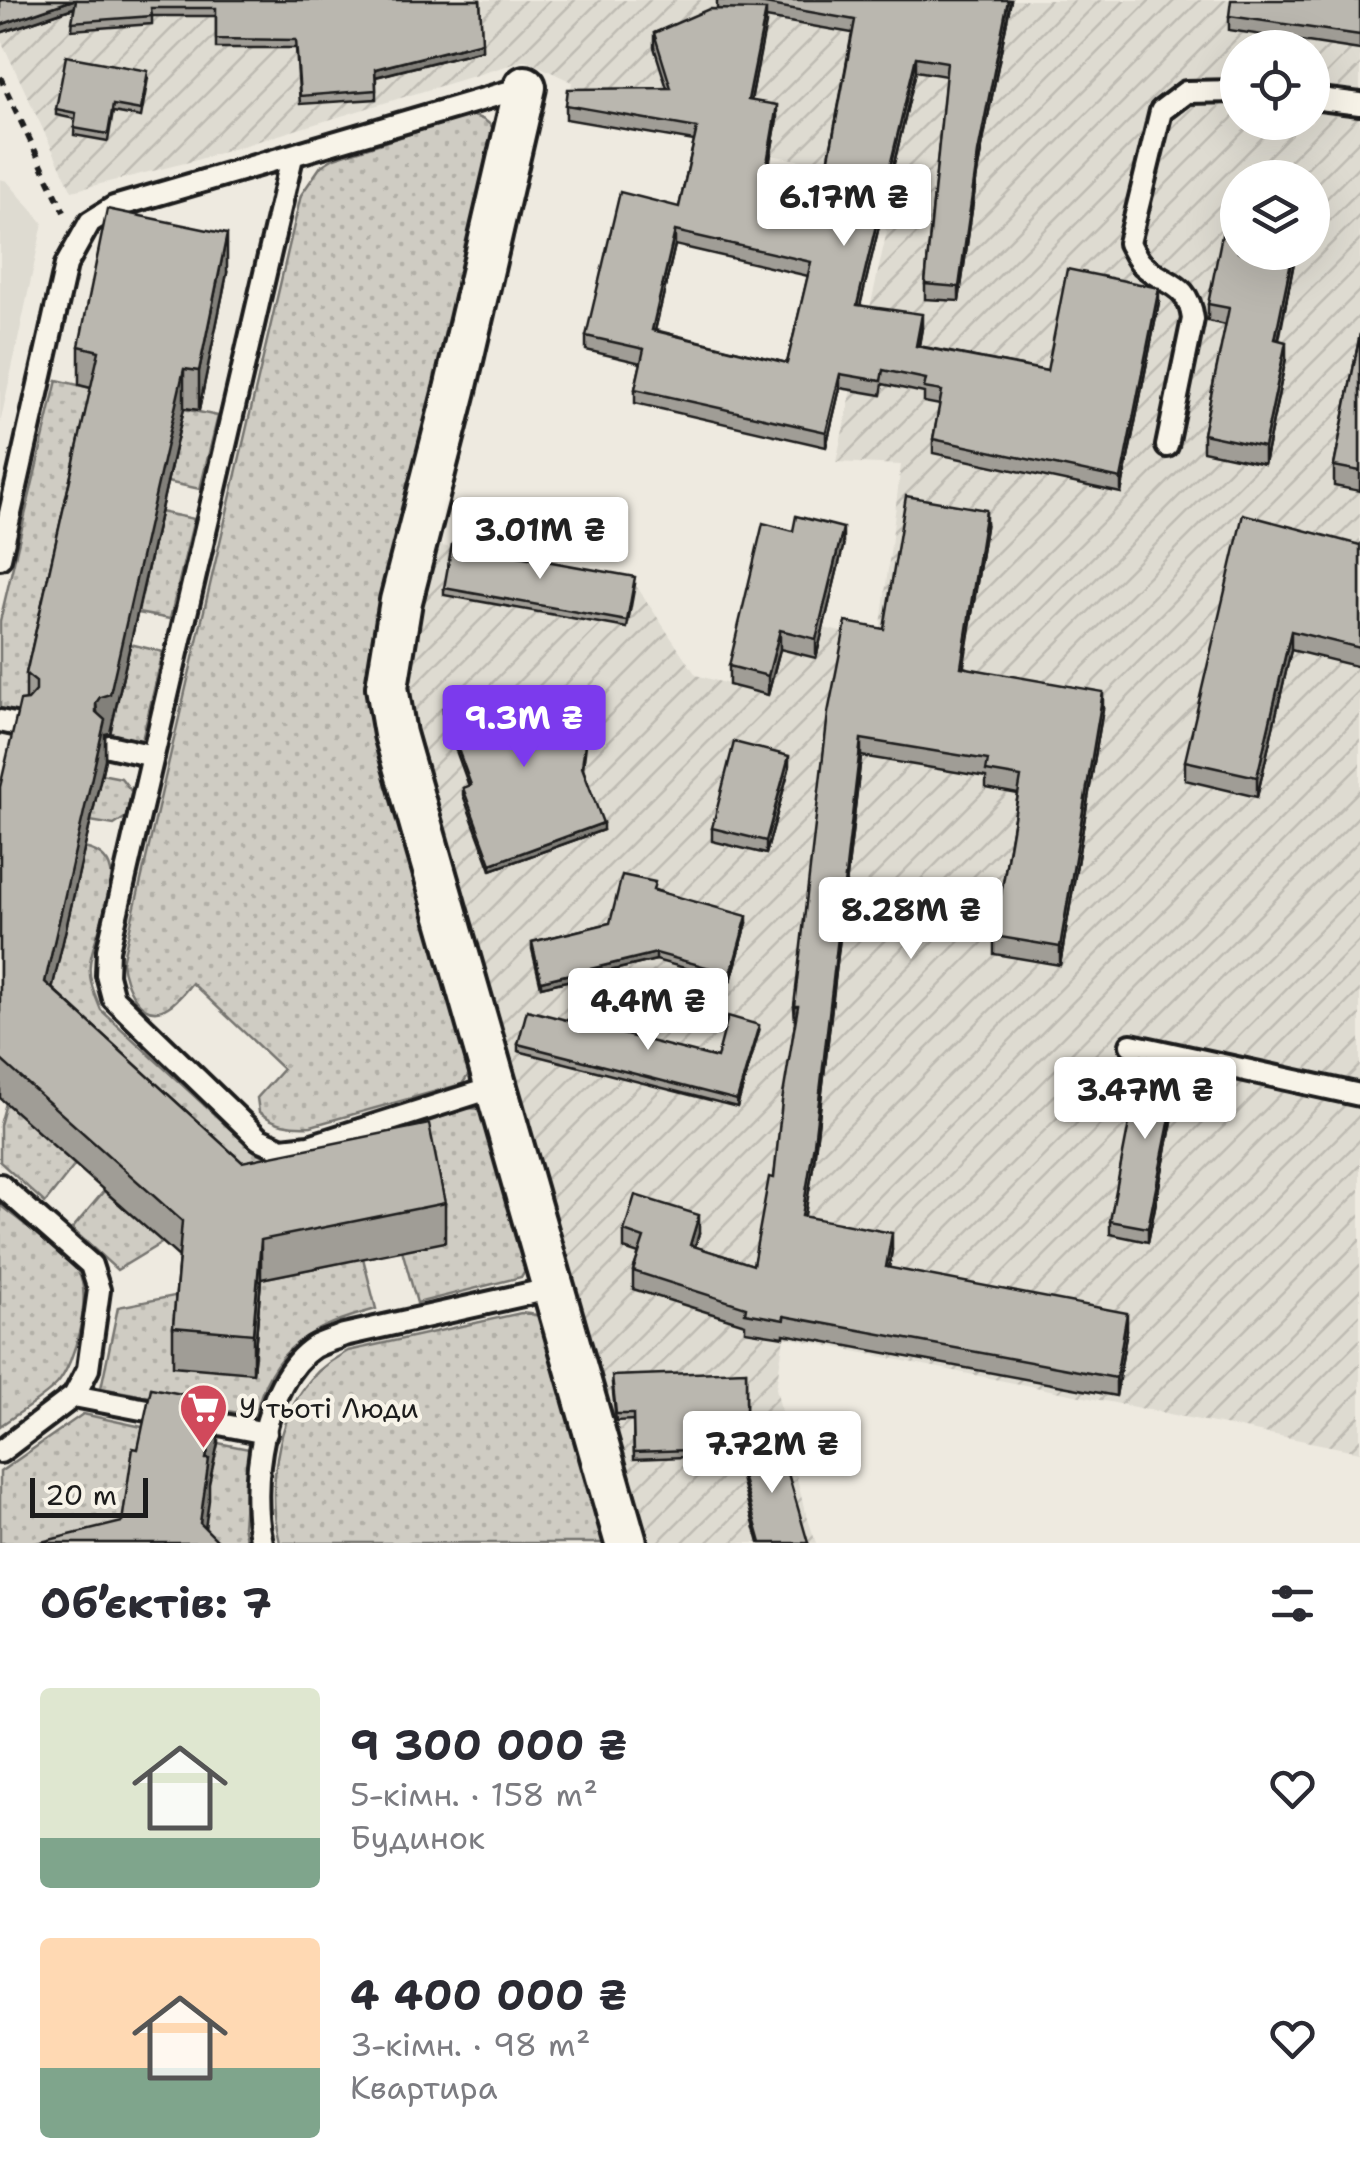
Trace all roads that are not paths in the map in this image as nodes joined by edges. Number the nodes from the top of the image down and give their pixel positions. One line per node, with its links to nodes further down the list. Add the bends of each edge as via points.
1 (525, 87): 5 (lane); 13 (street, via 401,601 387,687)
2 (1220, 91): 6 (lane, via 1186,92 1161,111 1129,243 1141,264 1191,302)
3 (1330, 100): 4 (lane)
4 (1360, 104)
5 (292, 157): 7 (lane, via 114,208 90,222 66,265); 11 (lane)
6 (1167, 446)
7 (0, 558)
8 (0, 721): 9 (lane)
9 (23, 726)
10 (109, 746): 11 (lane)
11 (153, 756): 13 (lane, via 107,975 113,998 232,1114 258,1139 282,1149)
12 (1131, 1044): 14 (lane)
13 (495, 1087): 16 (street)
14 (1360, 1095)
15 (0, 1185): 17 (lane, via 91,1265 97,1314 88,1369)
16 (554, 1288): 18 (lane, via 314,1347 275,1399); 21 (street)
17 (74, 1396): 18 (lane); 19 (lane)
18 (266, 1433): 20 (lane, via 257,1473)
19 (0, 1452)
20 (262, 1543)
21 (626, 1543)

